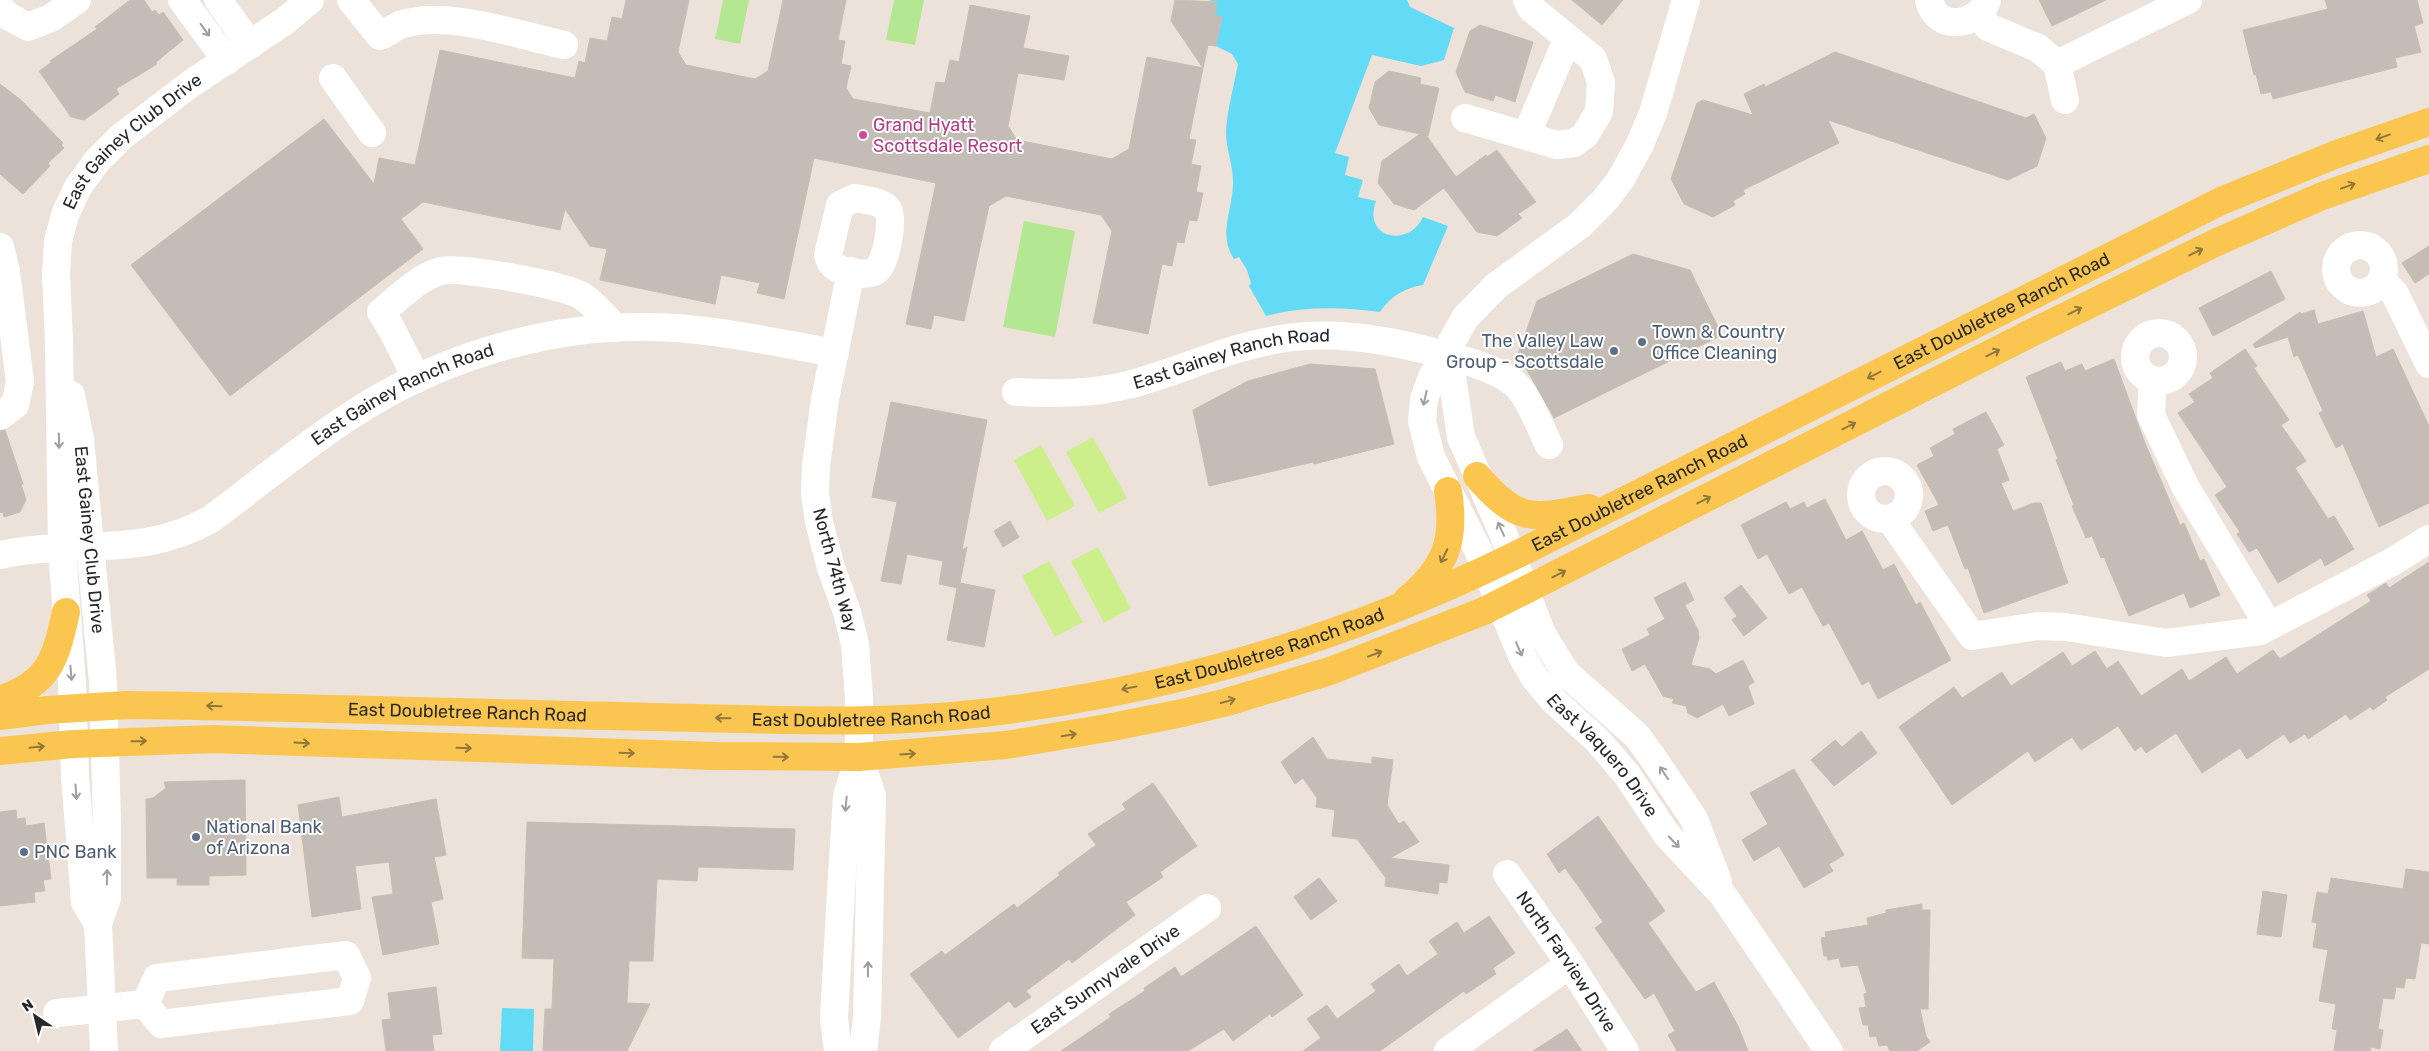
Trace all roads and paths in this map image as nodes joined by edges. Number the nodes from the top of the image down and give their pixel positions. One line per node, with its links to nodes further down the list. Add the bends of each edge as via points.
1 (77, 0): 11 (street, via 51,18 28,27)
2 (182, 0): 15 (street, one-way to 15)
3 (218, 0): 13 (street)
4 (310, 0): 13 (street, East Gainey Club Drive)
5 (351, 0): 14 (street, via 380,36 400,25 426,20 459,21)
6 (1527, 0): 12 (street, via 1531,8)
7 (1686, 0): 32 (street, East Vaquero Drive, via 1653,114 1621,179 1580,225 1496,286 1478,303 1465,318)
8 (1929, 0): 10 (street, via 1935,12 1951,22 1961,23)
9 (2188, 0): 16 (street)
10 (1983, 7): 16 (street, via 1988,27 2038,48)
11 (0, 8)
12 (1567, 40): 22 (street); 22 (street, via 1593,59 1601,82 1599,112 1585,135 1574,143 1557,145)
13 (250, 45): 15 (street, East Gainey Club Drive)
14 (564, 45)
15 (227, 61): 30 (street, East Gainey Club Drive, via 121,137 97,161 78,187 64,215 58,241)
16 (2057, 64): 18 (street)
17 (333, 78): 21 (street)
18 (2065, 100)
19 (1465, 118): 22 (street)
20 (2429, 122): 24 (main road, East Doubletree Ranch Road, one-way to 24, via 2293,170)
21 (372, 133)
22 (1526, 136)
23 (2429, 159): 27 (main road, East Doubletree Ranch Road, one-way to 23, via 2322,196)
24 (2136, 242): 27 (street); 41 (main road, East Doubletree Ranch Road, one-way to 41)
25 (0, 247): 37 (street, via 20,382 15,405)
26 (851, 272): 31 (street, North 74th Way)
27 (2152, 273): 49 (main road, East Doubletree Ranch Road, one-way to 27)
28 (2382, 280): 33 (street, via 2395,294)
29 (615, 328): 31 (street, East Gainey Ranch Road, via 710,332); 34 (street, East Gainey Ranch Road, via 517,343); 34 (street, via 583,296 572,291 457,270 440,272 424,278 381,312)
30 (59, 340): 44 (street, East Gainey Club Drive, via 80,439); 45 (street, East Gainey Club Drive, one-way to 45)
31 (835, 354): 60 (street, North 74th Way, via 825,399 815,493 831,568 855,644)
32 (1446, 355): 36 (street, East Gainey Ranch Road, via 1348,335 1300,336 1245,348 1163,375 1107,389 1064,394); 38 (street, East Gainey Ranch Road, via 1512,382 1524,396); 39 (street, East Vaquero Drive, via 1454,383 1461,437); 40 (street, East Vaquero Drive, one-way to 40, via 1432,377 1424,400 1422,421 1431,457)
33 (2429, 364)
34 (417, 379): 44 (street, East Gainey Ranch Road, via 351,415 196,528 154,542)
35 (2153, 380): 53 (street, via 2151,416 2186,488)
36 (1016, 392)
37 (0, 416)
38 (1548, 445)
39 (1477, 476): 41 (main road, via 1500,499 1526,515 1550,515); 47 (street, East Vaquero Drive, one-way to 39)
40 (1448, 491): 48 (street, East Vaquero Drive); 51 (main road, one-way to 51, via 1451,523 1447,552 1425,582)
41 (1620, 503): 47 (main road, East Doubletree Ranch Road)
42 (1890, 519): 53 (street, via 1972,636 2038,626 2066,627 2166,643 2260,631)
43 (2429, 538): 53 (street, via 2392,562)
44 (91, 548): 45 (street, East Gainey Ranch Road); 56 (street, East Gainey Club Drive)
45 (62, 549): 46 (street, East Gainey Ranch Road); 52 (street, East Gainey Club Drive)
46 (0, 555)
47 (1512, 557): 48 (main road, East Doubletree Ranch Road); 49 (street, East Vaquero Drive)
48 (1486, 570): 50 (street, East Vaquero Drive); 51 (main road, East Doubletree Ranch Road)
49 (1524, 591): 50 (main road, East Doubletree Ranch Road); 54 (street, East Vaquero Drive, via 1554,654 1566,673)
50 (1500, 604): 58 (street, East Vaquero Drive, one-way to 58, via 1535,678); 66 (main road, East Doubletree Ranch Road, one-way to 50, via 1016,743 1182,713 1330,671)
51 (1394, 610): 60 (main road, East Doubletree Ranch Road, one-way to 60, via 1256,658 1139,686 990,713)
52 (66, 612): 55 (main road, via 60,636 43,675 33,685); 57 (street, East Gainey Club Drive, one-way to 57)
53 (2269, 626)
54 (1587, 692): 58 (street); 61 (street, East Vaquero Drive)
55 (0, 700)
56 (104, 706): 57 (main road, East Doubletree Ranch Road); 60 (main road, East Doubletree Ranch Road, one-way to 56); 62 (street, East Gainey Club Drive)
57 (73, 708): 59 (main road, East Doubletree Ranch Road); 63 (street, East Gainey Club Drive)
58 (1567, 713): 65 (street, East Vaquero Drive)
59 (0, 716)
60 (860, 722): 66 (street, North 74th Way)
61 (1636, 736): 65 (street); 68 (street, East Vaquero Drive, one-way to 61, via 1694,820)
62 (104, 742): 63 (main road, East Doubletree Ranch Road); 66 (main road, East Doubletree Ranch Road, one-way to 66, via 213,739 705,756); 72 (street, East Gainey Club Drive, one-way to 62, via 107,898)
63 (73, 744): 64 (main road, East Doubletree Ranch Road, one-way to 63); 72 (street, East Gainey Club Drive, one-way to 72, via 85,902)
64 (0, 751)
65 (1611, 756): 68 (street, East Vaquero Drive, one-way to 68, via 1667,835)
66 (859, 757): 69 (street, North 74th Way, one-way to 69, via 847,796); 71 (street, North 74th Way, via 872,796)
67 (1507, 874): 73 (street, North Farview Drive)
68 (1723, 895): 85 (street, East Vaquero Drive)
69 (840, 907): 71 (street); 74 (street, North 74th Way)
70 (1206, 908): 82 (street, East Sunnyvale Drive)
71 (869, 912): 75 (street, North 74th Way, one-way to 71)
72 (98, 924): 77 (street)
73 (1570, 964): 83 (street); 84 (street, North Farview Drive)
74 (836, 992): 75 (street); 80 (street, North 74th Way, via 834,1019)
75 (867, 995): 81 (street, North 74th Way)
76 (145, 1004): 76 (street, via 161,1024 340,1003 350,1001 357,978 346,955 158,978); 77 (street)
77 (101, 1009): 78 (street); 79 (street)
78 (57, 1013)
79 (104, 1051)
80 (838, 1051)
81 (863, 1051)
82 (1003, 1051)
83 (1448, 1051)
84 (1625, 1051)
85 (1829, 1051)

